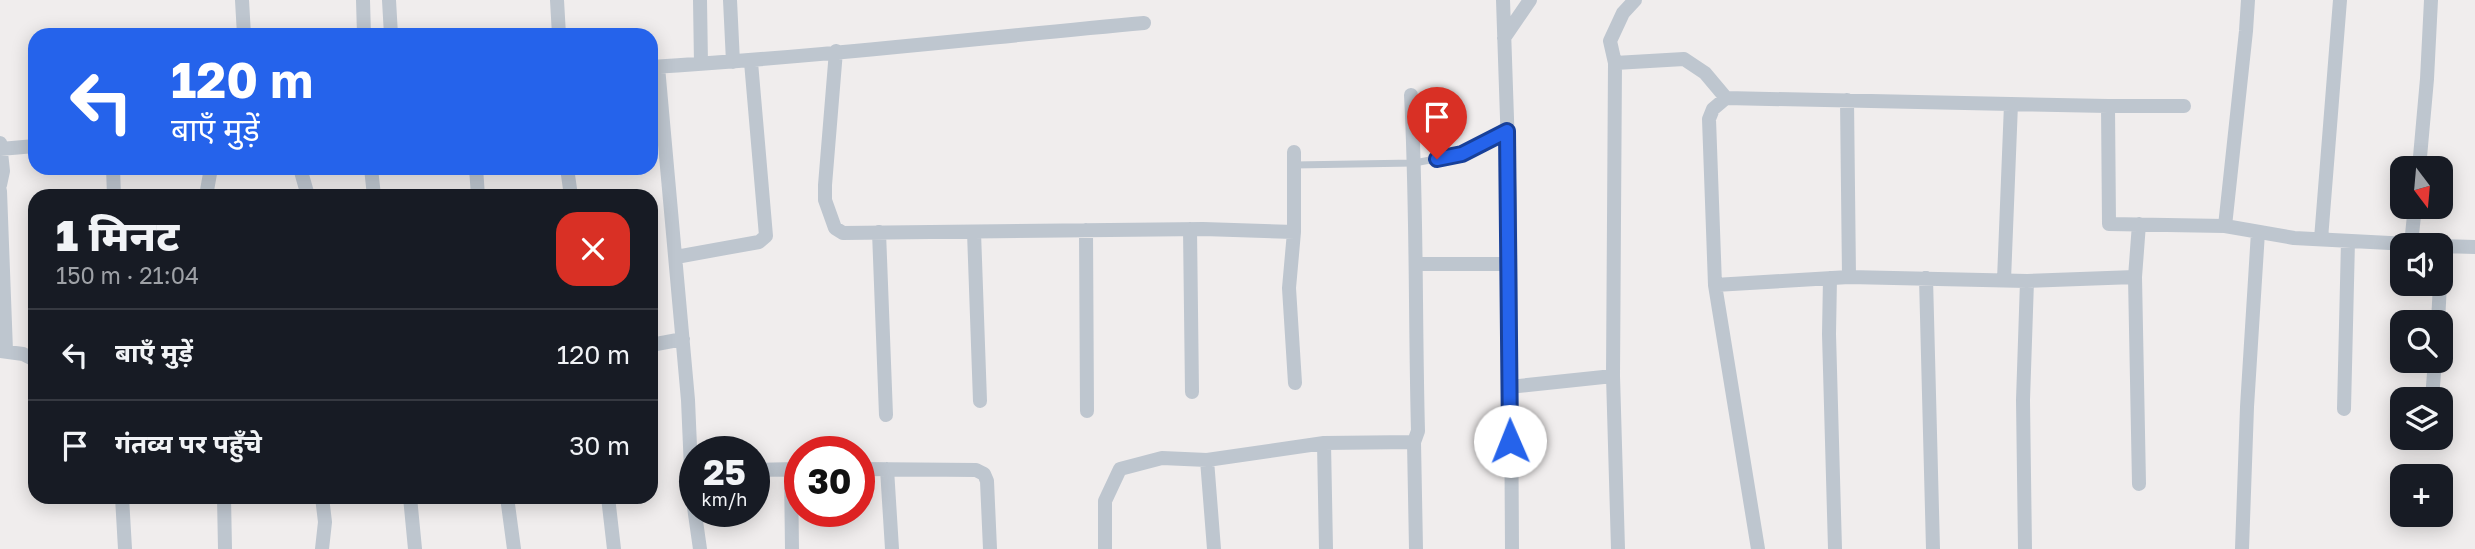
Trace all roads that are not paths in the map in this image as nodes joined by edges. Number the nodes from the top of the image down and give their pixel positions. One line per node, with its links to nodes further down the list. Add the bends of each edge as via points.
1 (242, 0): 14 (street)
2 (363, 0): 15 (street)
3 (389, 0): 16 (street)
4 (557, 0): 17 (street)
5 (700, 0): 23 (street)
6 (730, 0): 20 (street)
7 (1503, 0): 18 (street)
8 (1530, 0): 18 (street)
9 (1635, 0): 22 (street, via 1610,41)
10 (2248, 0): 42 (street)
11 (2340, 0): 49 (street)
12 (2431, 0): 36 (street)
13 (1144, 23): 19 (street)
14 (244, 28)
15 (364, 28)
16 (391, 28)
17 (559, 28)
18 (1504, 38): 32 (street)
19 (836, 51): 21 (street); 45 (street, via 825,200 835,228 843,233)
20 (733, 62): 21 (street); 23 (street)
21 (751, 62): 54 (street, via 766,236 759,242)
22 (1615, 63): 27 (street, via 1684,59); 68 (street)
23 (701, 64): 24 (street)
24 (658, 67)
25 (658, 94): 54 (street)
26 (1411, 94): 38 (street)
27 (1726, 98): 28 (street); 63 (street, via 1713,108 1709,119)
28 (1847, 100): 29 (street); 57 (street)
29 (2011, 104): 30 (street); 61 (street)
30 (2108, 106): 31 (street); 41 (street, via 2109,224)
31 (2184, 106)
32 (1507, 131): 38 (lane, via 1462,154); 56 (street)
33 (0, 142): 35 (street)
34 (28, 147): 35 (street)
35 (0, 149): 39 (street)
36 (2420, 156)
37 (1294, 158): 38 (lane); 48 (street)
38 (1414, 163): 55 (street)
39 (0, 185)
40 (0, 191): 66 (street)
41 (2139, 224): 42 (street); 60 (street)
42 (2225, 226): 47 (street)
43 (1190, 229): 44 (street); 48 (street); 71 (street)
44 (1086, 230): 46 (street); 74 (street)
45 (879, 232): 46 (street); 75 (street)
46 (974, 232): 72 (street)
47 (2258, 232): 49 (street); 111 (street)
48 (1294, 233): 69 (street, via 1289,288)
49 (2321, 239): 50 (street)
50 (2348, 241): 51 (street); 73 (street)
51 (2390, 243)
52 (2453, 246): 53 (street)
53 (2475, 247)
54 (676, 257): 64 (street)
55 (1417, 264): 56 (street); 77 (street, via 1418,431)
56 (1510, 264): 70 (street)
57 (1849, 277): 58 (street); 59 (street)
58 (1830, 278): 63 (street); 108 (street)
59 (1926, 278): 61 (street); 109 (street)
60 (2134, 278): 62 (street); 82 (street)
61 (2004, 280): 62 (street)
62 (2028, 282): 110 (street, via 2023,400)
63 (1715, 285): 107 (street)
64 (683, 339): 65 (street); 76 (street)
65 (658, 344)
66 (3, 351): 67 (street)
67 (28, 356)
68 (1613, 376): 70 (street); 106 (street)
69 (1295, 383)
70 (1509, 387): 105 (street)
71 (1192, 392)
72 (980, 401)
73 (2344, 409)
74 (1087, 411)
75 (886, 415)
76 (690, 436)
77 (1414, 442): 78 (street); 104 (street)
78 (1324, 443): 79 (street); 103 (street)
79 (1207, 460): 101 (street, via 1162,458 1120,468 1105,501); 102 (street)
80 (875, 469): 81 (street)
81 (887, 469): 99 (street); 100 (street, via 976,470 984,474)
82 (2139, 484)
83 (122, 504): 91 (street)
84 (224, 504): 92 (street)
85 (323, 504): 93 (street)
86 (411, 504): 94 (street)
87 (509, 504): 95 (street)
88 (609, 504): 96 (street)
89 (697, 527): 97 (street)
90 (793, 527): 98 (street)
91 (125, 549)
92 (225, 549)
93 (322, 549)
94 (415, 549)
95 (514, 549)
96 (614, 549)
97 (700, 549)
98 (792, 549)
99 (892, 549)
100 (990, 549)
101 (1105, 549)
102 (1214, 549)
103 (1326, 549)
104 (1416, 549)
105 (1512, 549)
106 (1618, 549)
107 (1758, 549)
108 (1835, 549)
109 (1933, 549)
110 (2025, 549)
111 (2242, 549)

